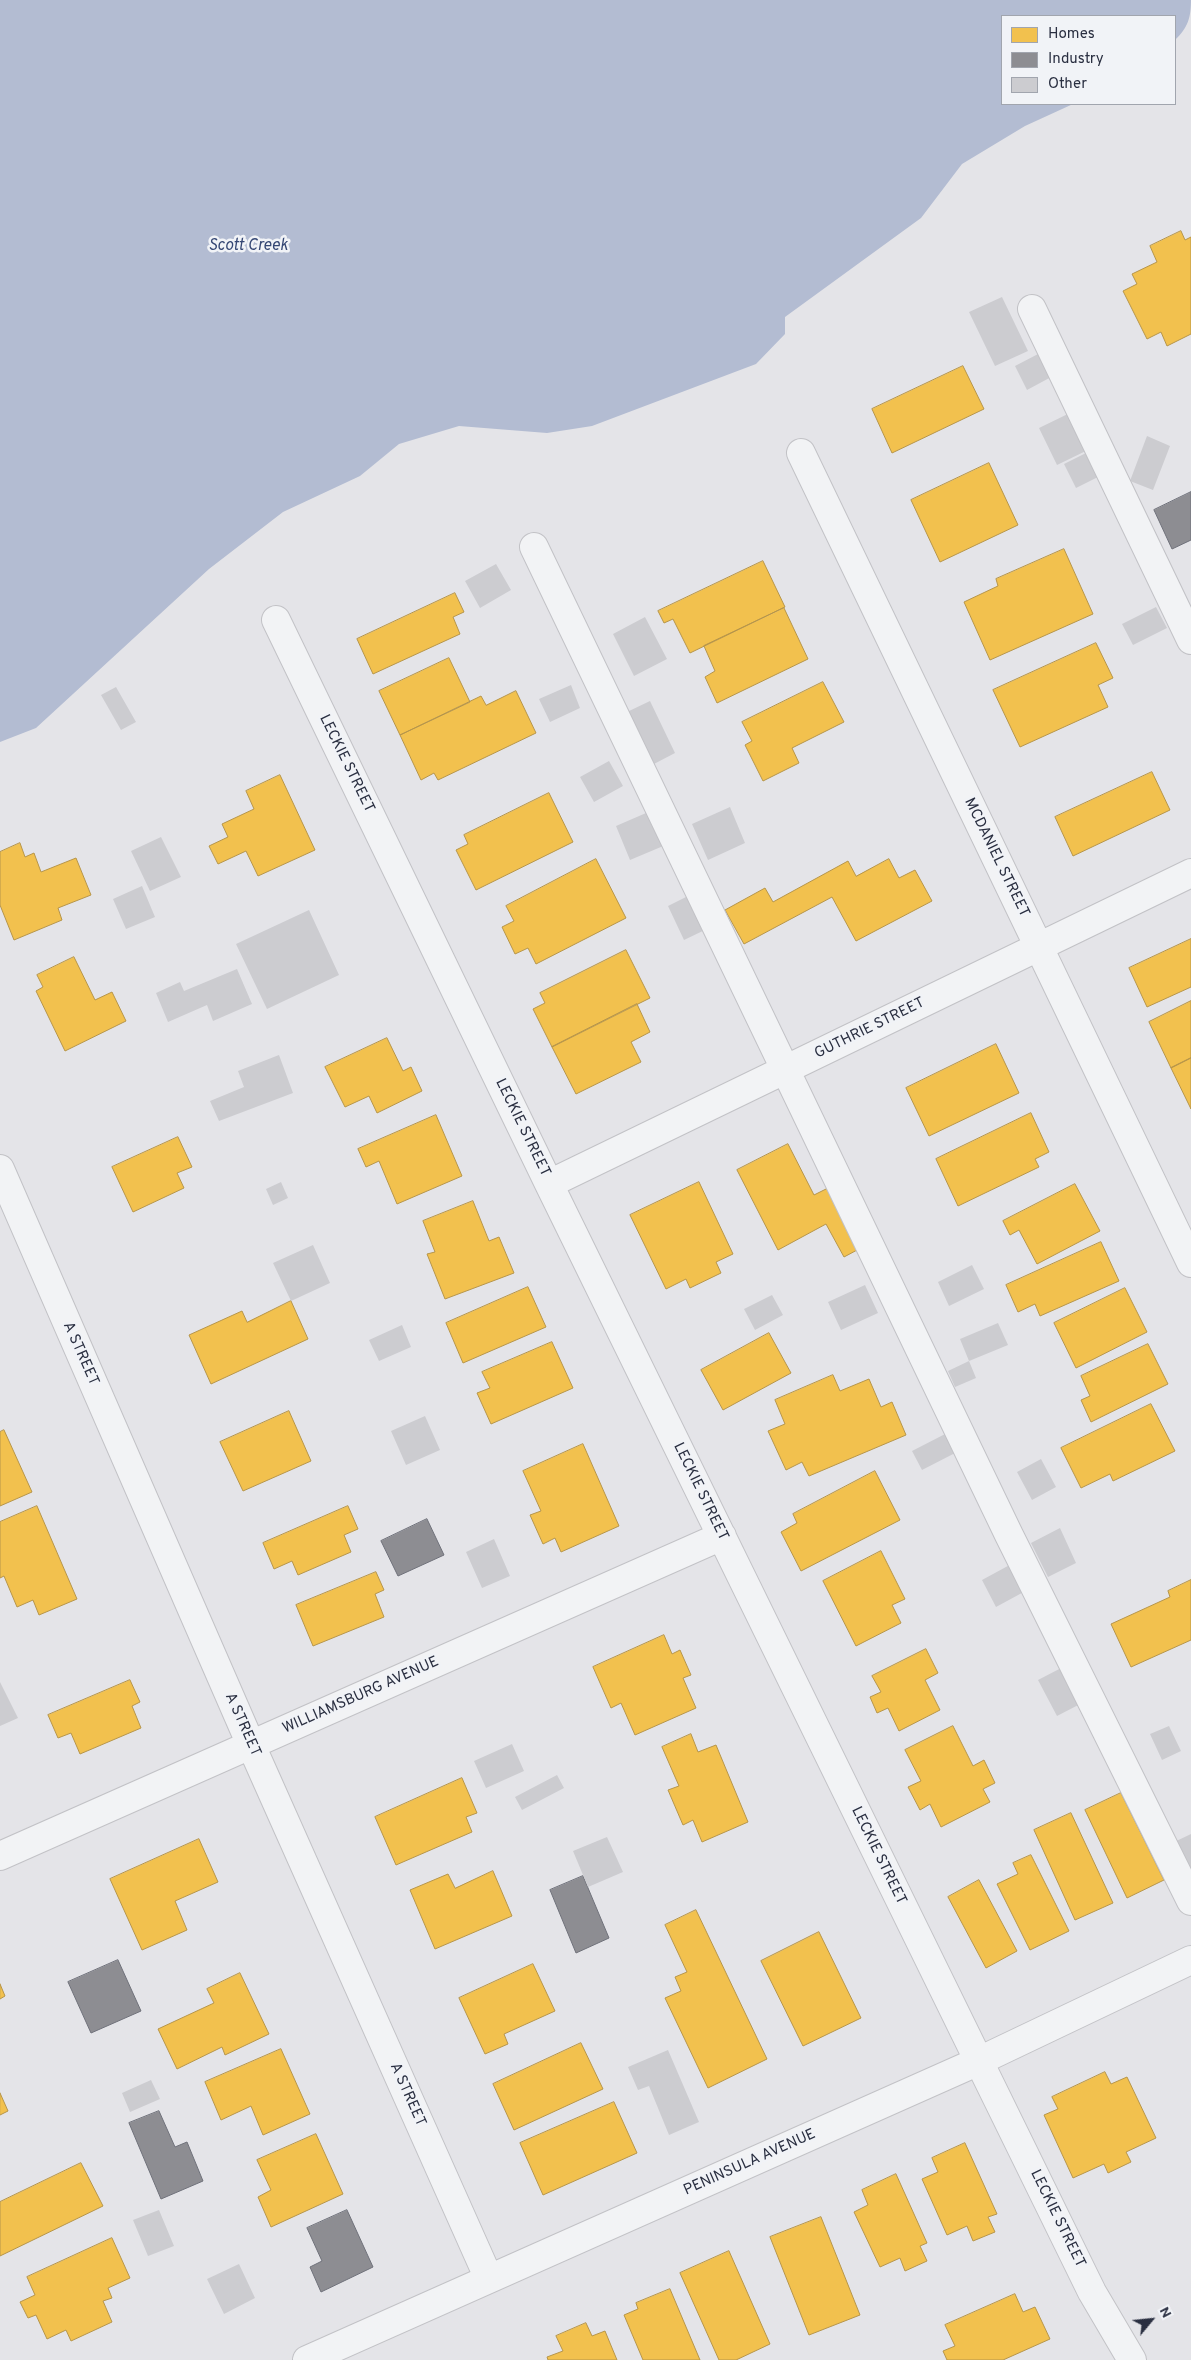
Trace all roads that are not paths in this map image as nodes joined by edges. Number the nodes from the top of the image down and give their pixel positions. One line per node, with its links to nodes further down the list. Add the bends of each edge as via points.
1 (1032, 309): 5 (street)
2 (801, 453): 7 (street, MCDANIEL STREET)
3 (534, 547): 8 (street)
4 (276, 620): 10 (street, LECKIE STREET)
5 (1191, 640)
6 (1191, 873): 7 (street, GUTHRIE STREET)
7 (1039, 947): 8 (street, GUTHRIE STREET); 11 (street, MCDANIEL STREET)
8 (786, 1070): 10 (street, GUTHRIE STREET); 15 (street, via 1009,1535)
9 (0, 1169): 13 (street, A STREET)
10 (549, 1184): 12 (street, LECKIE STREET)
11 (1191, 1263)
12 (722, 1536): 13 (street, WILLIAMSBURG AVENUE); 17 (street, LECKIE STREET)
13 (251, 1745): 14 (street, WILLIAMSBURG AVENUE); 18 (street, A STREET)
14 (0, 1856)
15 (1191, 1901)
16 (1191, 1960): 17 (street, PENINSULA AVENUE)
17 (979, 2061): 18 (street, PENINSULA AVENUE); 20 (street, LECKIE STREET, via 1092,2292)
18 (489, 2279): 19 (street, PENINSULA AVENUE)
19 (307, 2360)
20 (1132, 2360)

